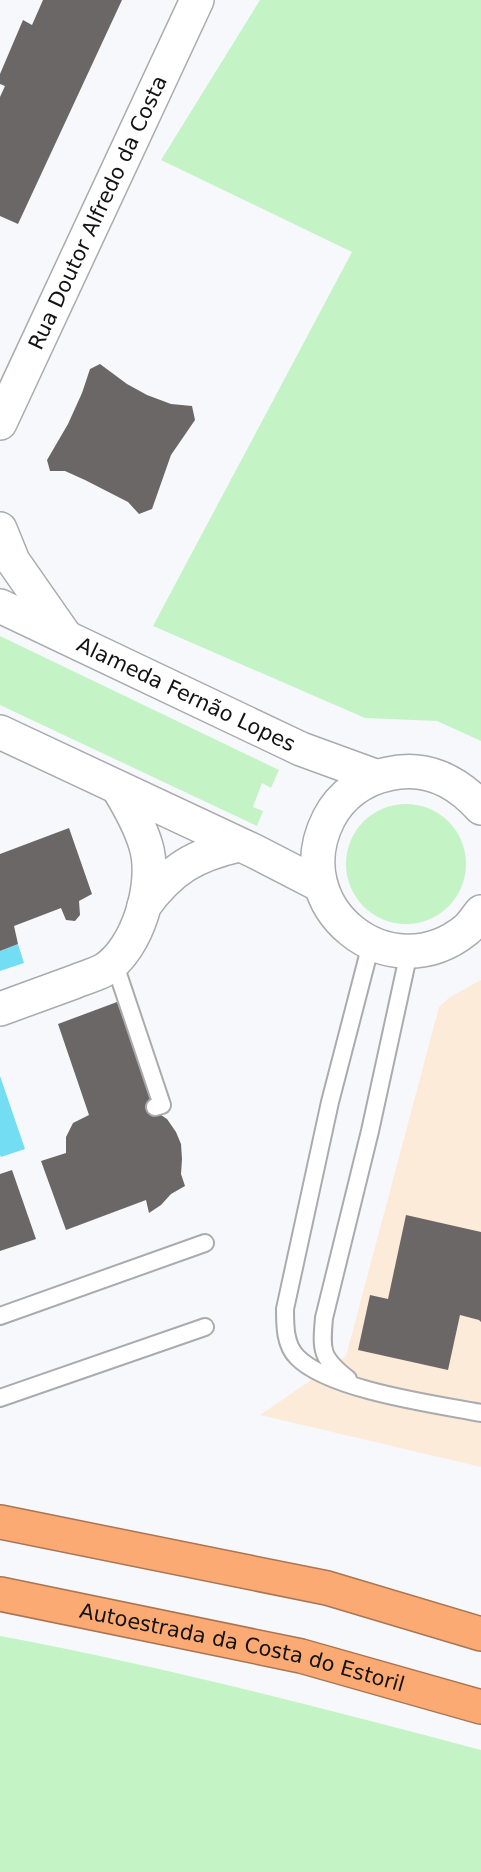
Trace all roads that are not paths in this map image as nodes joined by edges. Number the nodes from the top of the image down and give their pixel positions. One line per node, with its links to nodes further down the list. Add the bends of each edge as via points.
1 (197, 0): 2 (street, Rua Doutor Alfredo da Costa)
2 (0, 421)
3 (0, 529): 5 (street, via 13,561)
4 (0, 606): 5 (street, Alameda Fernão Lopes)
5 (66, 636): 7 (street, Alameda Fernão Lopes, via 301,749)
6 (0, 732): 8 (street)
7 (375, 776): 9 (street, via 423,772 447,779); 11 (street, via 352,789 333,809 321,832 317,859)
8 (118, 788): 10 (street); 12 (street, via 134,813 146,846 150,868)
9 (481, 808)
10 (239, 845): 11 (street); 12 (street, via 212,851 170,875)
11 (320, 885): 14 (street, via 331,909 348,929)
12 (143, 907): 16 (street, via 136,928)
13 (481, 912): 15 (street, via 467,929 440,946)
14 (371, 944): 15 (street); 22 (lane, via 330,1102 285,1310 285,1333 296,1356 317,1373)
15 (409, 952): 22 (lane, via 324,1318 322,1345 330,1365)
16 (114, 962): 17 (street, via 103,970); 18 (lane, via 162,1105)
17 (0, 1009)
18 (155, 1107)
19 (205, 1243): 20 (lane)
20 (0, 1316)
21 (206, 1327): 23 (lane)
22 (361, 1388): 24 (lane)
23 (0, 1398)
24 (481, 1413)
25 (0, 1522): 27 (highway, via 327,1588)
26 (0, 1594): 28 (highway, Autoestrada da Costa do Estoril, via 302,1656)
27 (481, 1634)
28 (481, 1707)

